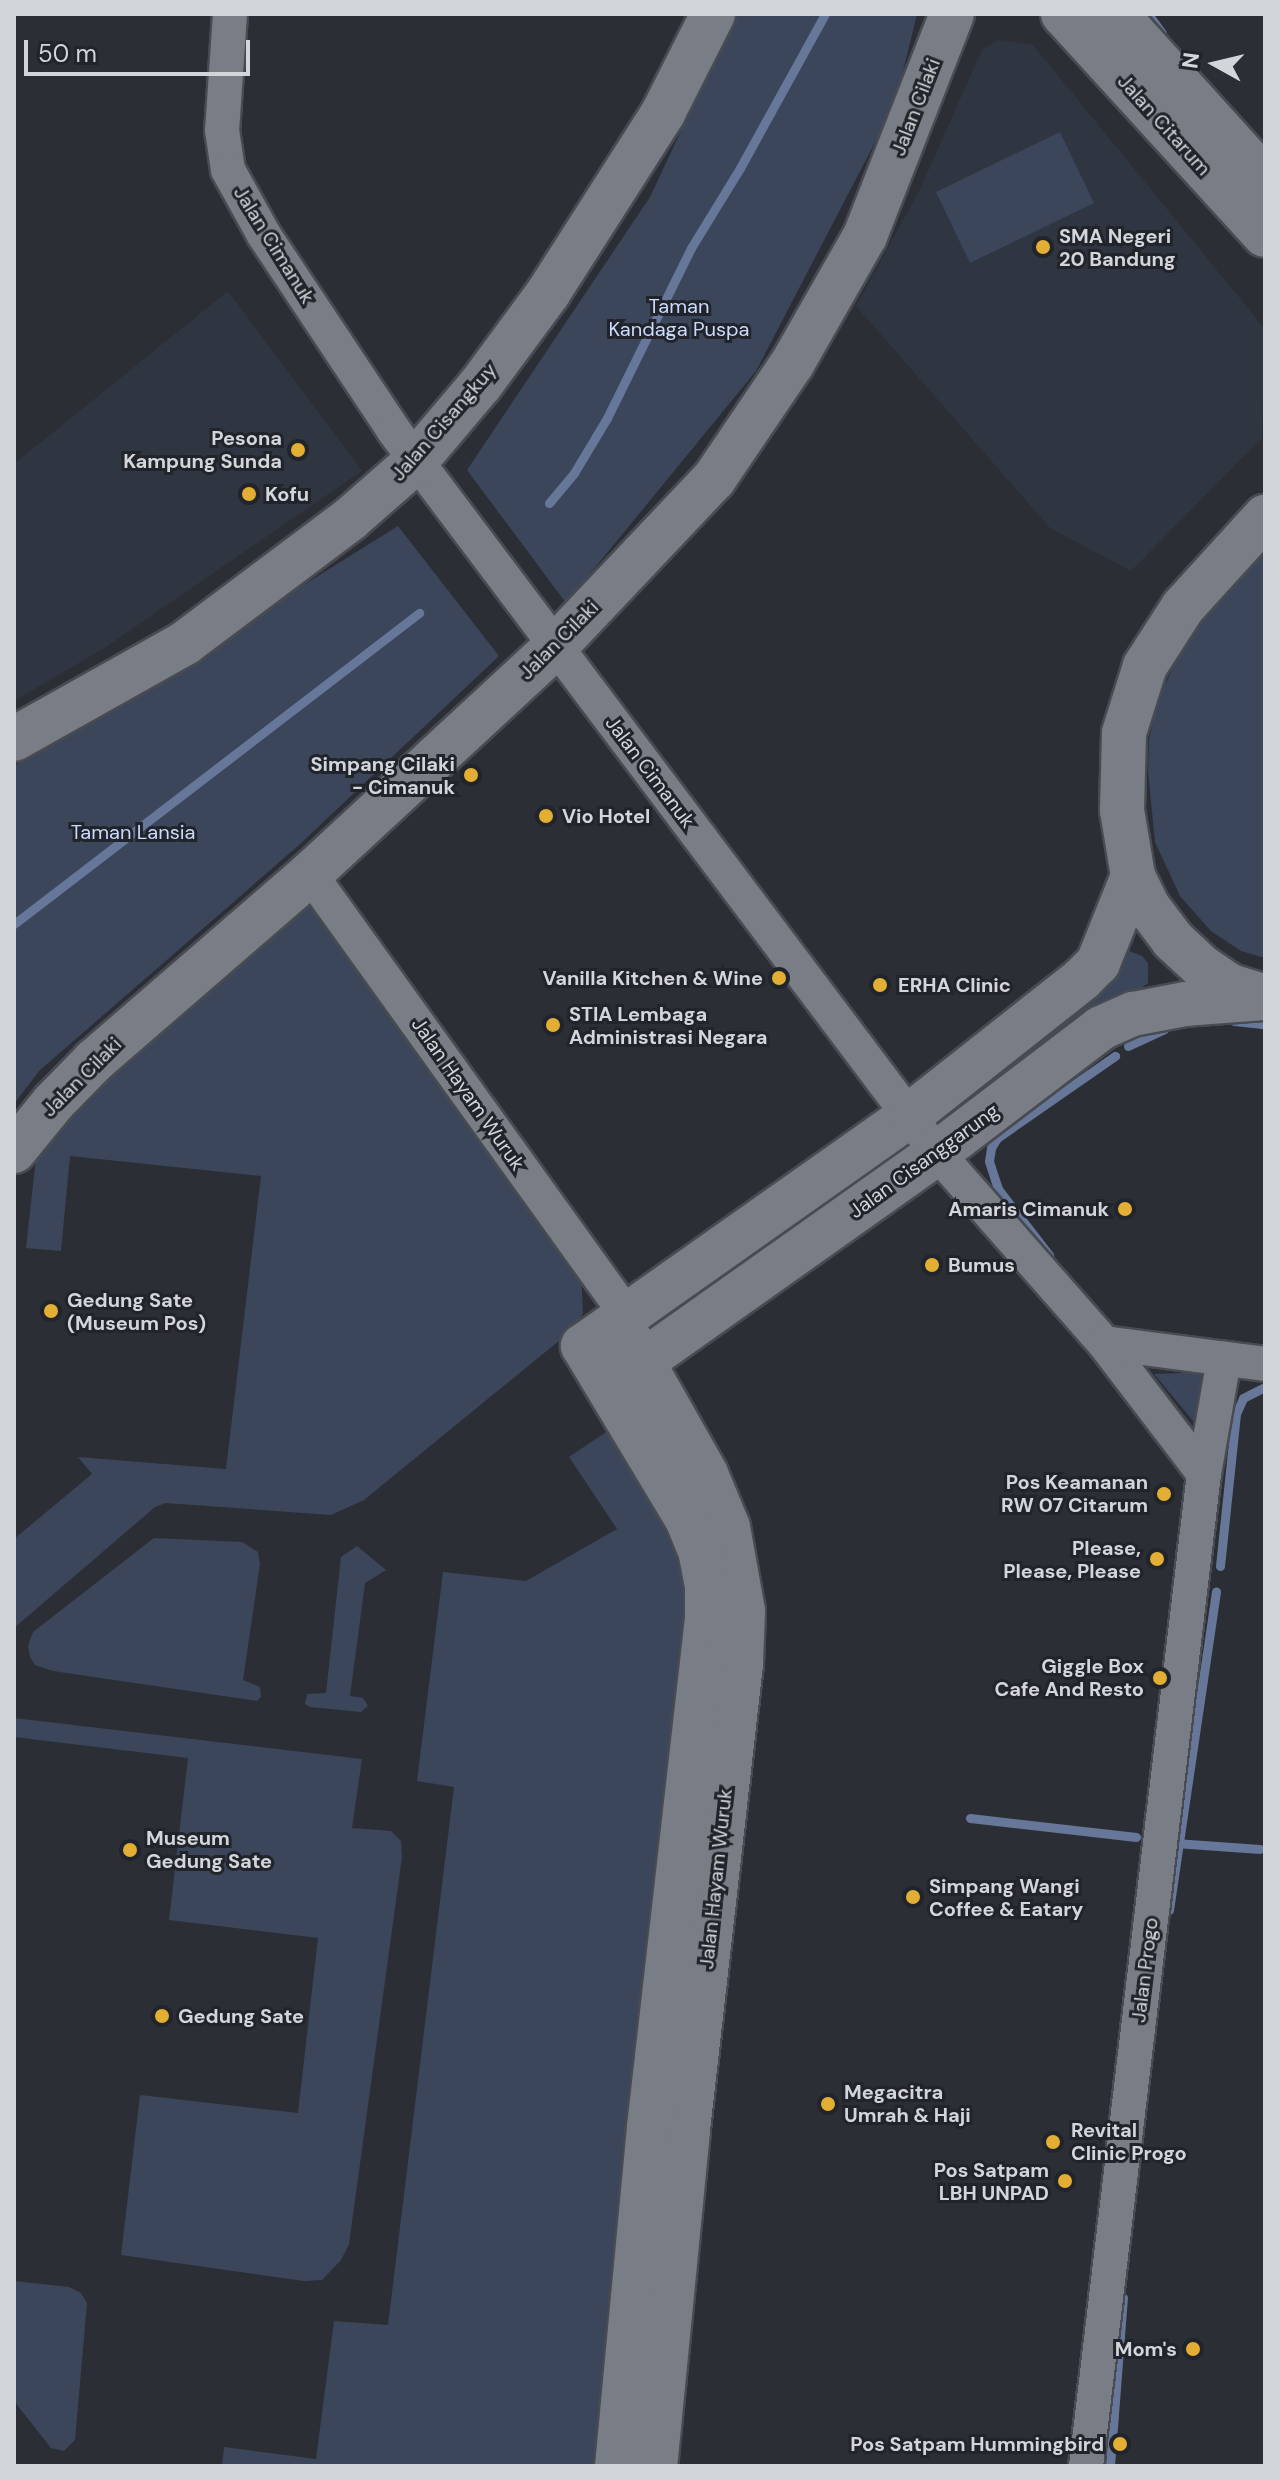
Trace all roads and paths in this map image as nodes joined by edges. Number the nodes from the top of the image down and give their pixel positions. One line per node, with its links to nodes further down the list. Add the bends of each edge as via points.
1 (230, 14): 8 (street, Jalan Cimanuk, via 222,130 228,170 264,235)
2 (713, 14): 8 (street, Jalan Cisangkuy, via 663,113 548,293)
3 (952, 14): 10 (street, Jalan Cilaki, via 865,236 792,364 714,479)
4 (1063, 14): 7 (street, Jalan Citarum)
5 (1116, 14): 6 (street, Jalan Citarum)
6 (1265, 179)
7 (1265, 235)
8 (415, 462): 10 (street, Jalan Cimanuk); 11 (street, Jalan Cisangkuy, via 350,519 185,643)
9 (1265, 517): 13 (street, via 1183,607 1145,666 1124,733 1122,810)
10 (555, 647): 12 (street, Jalan Cilaki); 17 (street, Jalan Cimanuk)
11 (14, 739)
12 (310, 874): 18 (street, Jalan Cilaki, via 94,1061); 20 (street, Jalan Hayam Wuruk)
13 (1133, 876): 14 (street); 15 (street, via 1173,940 1203,968 1230,986)
14 (1098, 963): 16 (street, via 1117,968 1130,982); 17 (street)
15 (1265, 997): 16 (street, Jalan Cisanggarung)
16 (1133, 1014): 19 (street, Jalan Cisanggarung, via 1101,1028)
17 (910, 1115): 19 (street, Jalan Cimanuk); 20 (street)
18 (14, 1151)
19 (937, 1153): 21 (street, Jalan Cimanuk); 23 (street, Jalan Cisanggarung)
20 (623, 1317): 23 (street, Jalan Hayam Wuruk); 25 (street, Jalan Hayam Wuruk, via 583,1346)
21 (1104, 1343): 22 (street); 26 (street)
22 (1224, 1359): 24 (street); 26 (street, Jalan Progo)
23 (645, 1360): 25 (street, Jalan Cisanggarung); 27 (street, Jalan Hayam Wuruk, via 706,1474 728,1527 740,1580 741,1664)
24 (1265, 1364)
25 (607, 1386): 27 (street, Jalan Hayam Wuruk, via 687,1519 700,1551 707,1586)
26 (1204, 1474): 31 (street, Jalan Progo)
27 (707, 1784): 28 (street, Jalan Hayam Wuruk)
28 (668, 2129): 29 (street, Jalan Hayam Wuruk); 30 (street, Jalan Hayam Wuruk)
29 (617, 2466)
30 (655, 2466)
31 (1086, 2466)

